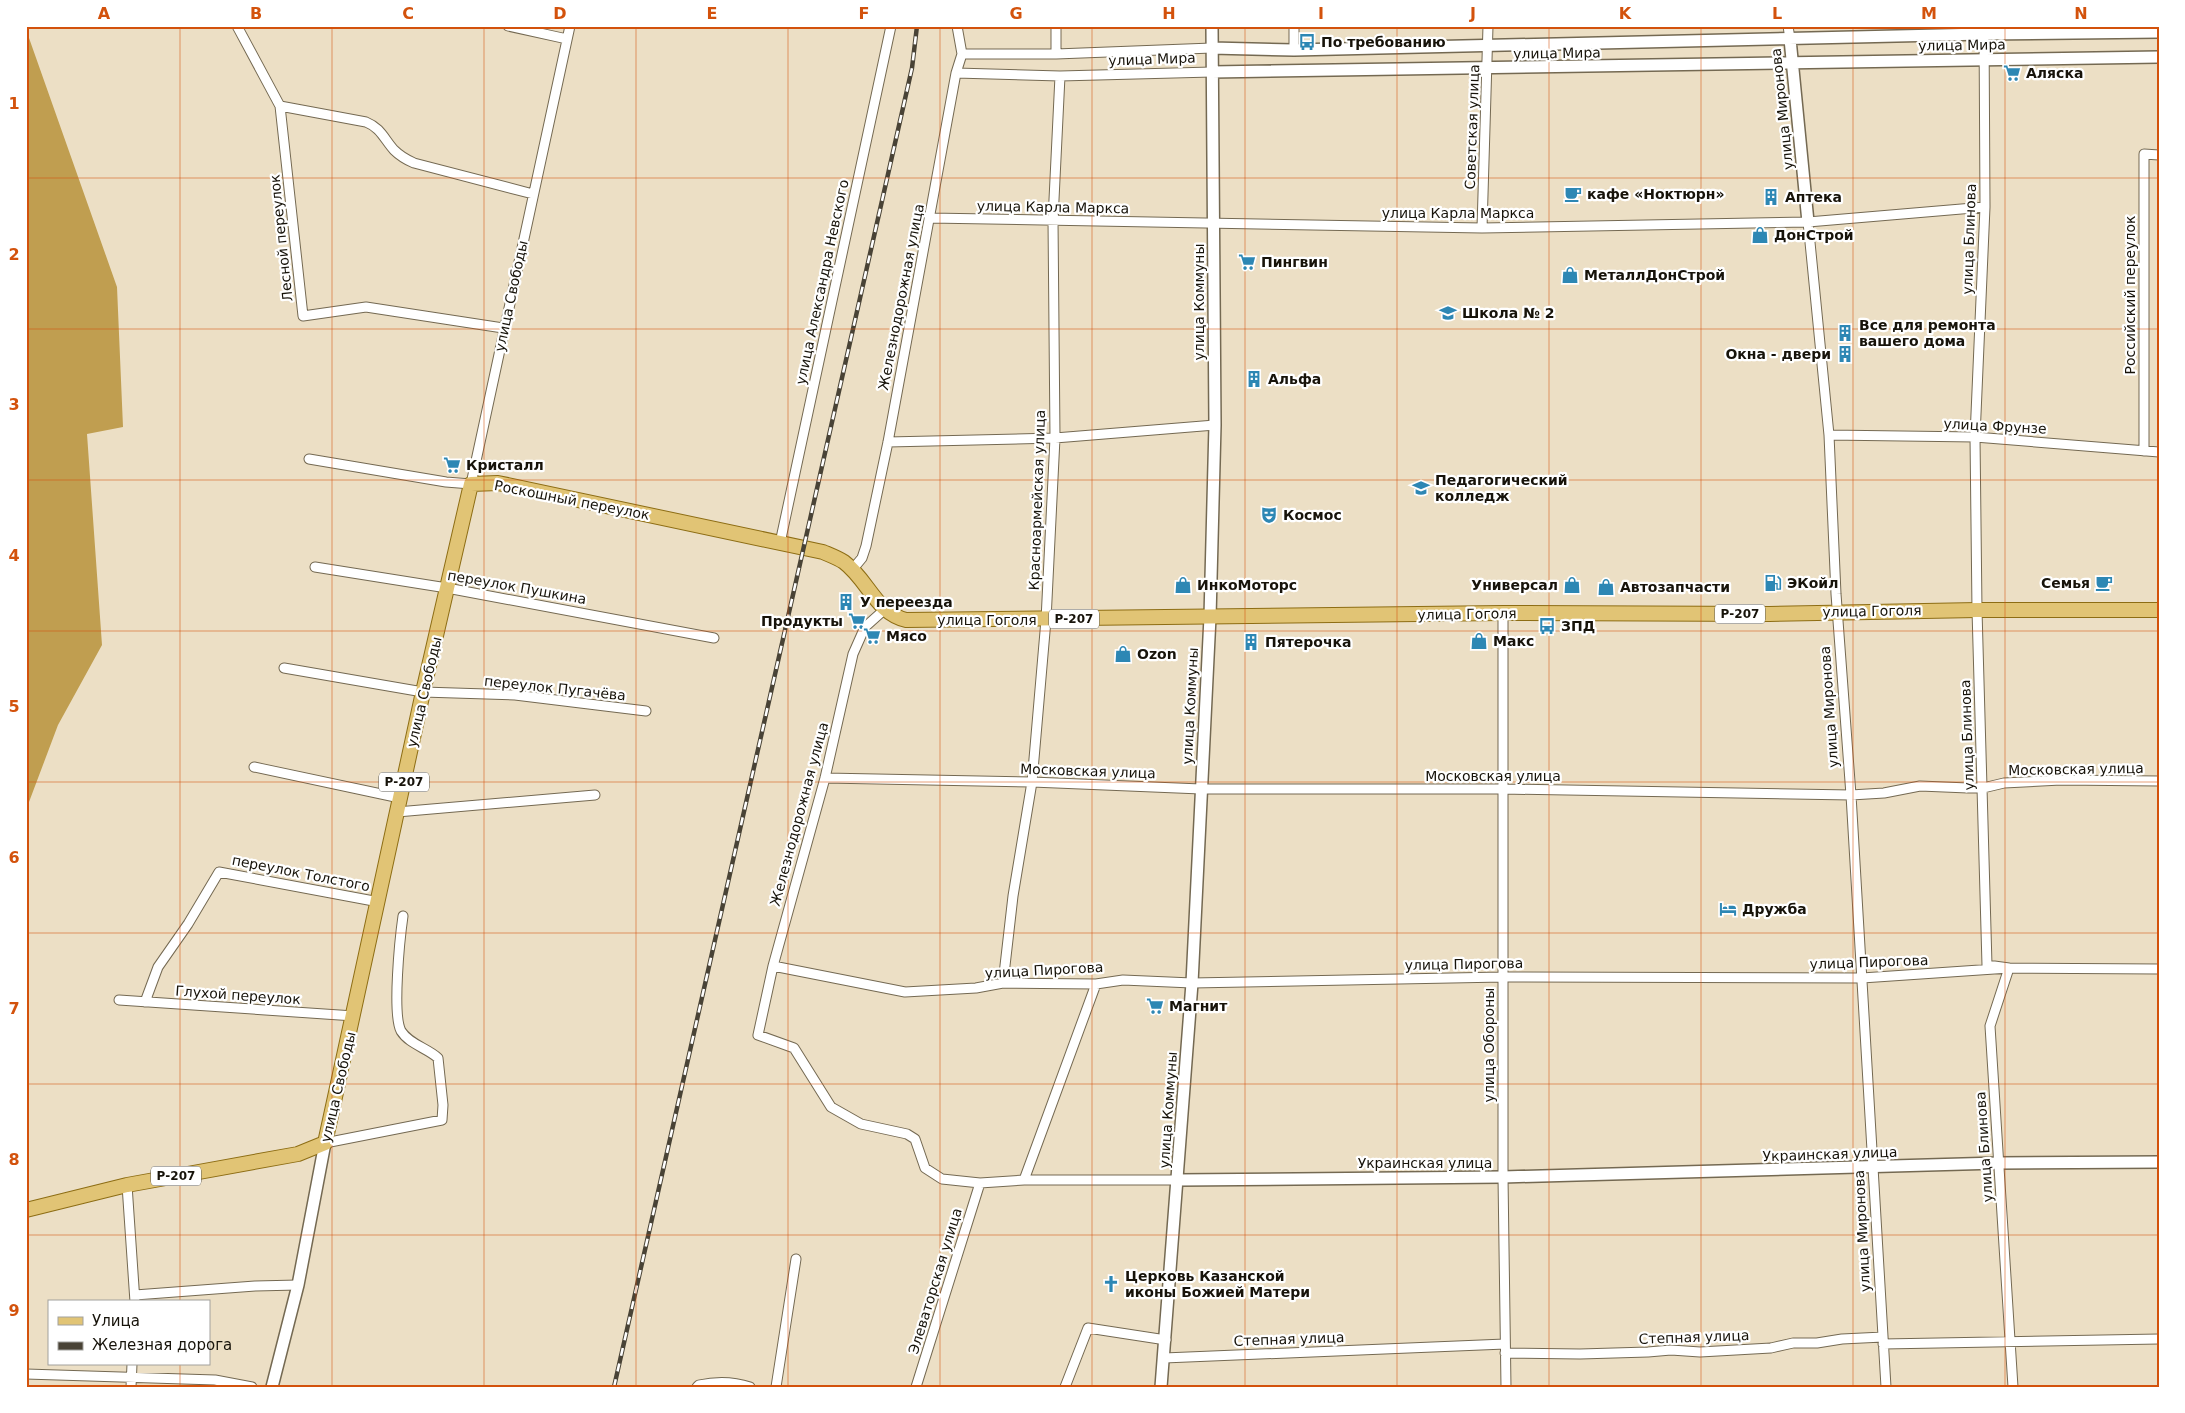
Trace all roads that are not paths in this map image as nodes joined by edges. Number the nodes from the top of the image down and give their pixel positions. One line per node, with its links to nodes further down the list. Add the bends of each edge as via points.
1 (237, 26): 27 (street)
2 (508, 26): 13 (street)
3 (570, 26): 13 (street, улица Свободы)
4 (891, 26): 46 (street, улица Александра Невского)
5 (957, 26): 18 (street, Железнодорожная улица)
6 (1056, 26): 19 (street)
7 (1212, 26): 16 (street, улица Коммуны)
8 (1294, 26): 17 (street)
9 (1488, 26): 15 (street, Советская улица)
10 (1788, 26): 14 (street, улица Миронова)
11 (1984, 30): 12 (street, улица Мира); 14 (street, улица Мира); 21 (street, улица Блинова)
12 (2159, 32)
13 (568, 39): 29 (street, улица Свободы)
14 (1790, 39): 15 (street, улица Мира); 22 (street, улица Миронова)
15 (1487, 47): 17 (street, улица Мира); 23 (street, Советская улица)
16 (1212, 48): 17 (street, улица Мира); 19 (street, улица Мира); 24 (street, улица Коммуны)
17 (1294, 50)
18 (962, 54): 19 (street, улица Мира); 25 (street, Железнодорожная улица)
19 (1056, 54)
20 (2159, 57): 21 (street, улица Мира)
21 (1984, 59): 22 (street, улица Мира); 30 (street, улица Блинова)
22 (1793, 63): 23 (street, улица Мира); 33 (street, улица Миронова)
23 (1488, 69): 24 (street, улица Мира); 35 (street, Советская улица)
24 (1212, 72): 26 (street, улица Мира); 34 (street, улица Коммуны)
25 (956, 73): 26 (street, улица Мира); 31 (street, Железнодорожная улица)
26 (1060, 76): 32 (street, Красноармейская улица)
27 (280, 106): 29 (street, via 366,122 382,132 402,157 414,163); 36 (street, Лесной переулок, via 303,316 366,308)
28 (2159, 155): 42 (street, Российский переулок, via 2144,154)
29 (533, 194): 36 (street, улица Свободы)
30 (1985, 208): 33 (street, улица Карла Маркса); 40 (street, улица Блинова)
31 (930, 218): 32 (street, улица Карла Маркса); 41 (street, Железнодорожная улица)
32 (1053, 220): 34 (street, улица Карла Маркса); 39 (street, Красноармейская улица)
33 (1808, 222): 35 (street, улица Карла Маркса); 38 (street, улица Миронова)
34 (1214, 224): 35 (street, улица Карла Маркса); 37 (street, улица Коммуны)
35 (1482, 228)
36 (503, 328): 45 (street, улица Свободы)
37 (1214, 425): 39 (street); 56 (street, улица Коммуны)
38 (1830, 435): 40 (street, улица Фрунзе); 54 (street, улица Миронова)
39 (1055, 438): 41 (street); 57 (street, Красноармейская улица)
40 (1975, 438): 42 (street, улица Фрунзе); 52 (street, улица Блинова)
41 (888, 442): 49 (street, Железнодорожная улица, via 866,546 862,558)
42 (2144, 451): 43 (street, улица Фрунзе)
43 (2159, 452)
44 (309, 459): 45 (street, Роскошный переулок)
45 (471, 484): 46 (main road, Роскошный переулок / Р-207, via 498,483); 50 (main road, улица Свободы / Р-207)
46 (780, 543): 47 (main road, Роскошный переулок / Р-207)
47 (803, 548): 49 (main road, улица Гоголя / Р-207, via 834,557)
48 (315, 567): 50 (street, переулок Пушкина)
49 (852, 570): 51 (main road, улица Гоголя / Р-207)
50 (447, 588): 58 (street, переулок Пушкина); 60 (main road, улица Свободы / Р-207)
51 (884, 610): 57 (main road, улица Гоголя / Р-207, via 906,620); 63 (street, Железнодорожная улица, via 865,627 853,654)
52 (1977, 610): 53 (main road, улица Гоголя / Р-207); 54 (main road, улица Гоголя / Р-207); 66 (street, улица Блинова)
53 (2159, 610)
54 (1838, 612): 55 (main road, улица Гоголя / Р-207); 70 (street, улица Миронова)
55 (1504, 613): 56 (main road, улица Гоголя / Р-207); 68 (street, улица Обороны)
56 (1210, 616): 57 (main road, улица Гоголя / Р-207); 67 (street, улица Коммуны)
57 (1046, 620): 65 (street, Красноармейская улица)
58 (714, 638)
59 (284, 668): 60 (street, переулок Пугачёва)
60 (423, 692): 61 (street, переулок Пугачёва, via 515,695); 71 (main road, улица Свободы / Р-207)
61 (646, 711)
62 (254, 767): 71 (street)
63 (824, 778): 65 (street, Московская улица); 74 (street, Железнодорожная улица)
64 (2159, 781): 66 (street, Московская улица, via 2061,780 2004,783)
65 (1032, 782): 67 (street, Московская улица); 79 (street, Красноармейская улица, via 1013,896)
66 (1983, 788): 70 (street, Московская улица, via 1920,786); 75 (street, улица Блинова, via 1987,965)
67 (1201, 789): 68 (street, Московская улица); 80 (street, улица Коммуны)
68 (1503, 789): 70 (street, Московская улица); 77 (street, улица Обороны)
69 (595, 795): 71 (street)
70 (1851, 795): 78 (street, улица Миронова)
71 (399, 805): 72 (main road, улица Свободы / Р-207)
72 (379, 902): 83 (street, переулок Толстого, via 219,872 158,967); 84 (main road, улица Свободы / Р-207)
73 (403, 916): 86 (street, via 398,949 400,1029 408,1039 438,1058 444,1105 442,1120)
74 (773, 966): 79 (street, улица Пирогова, via 905,992 976,988); 85 (street, Железнодорожная улица)
75 (2009, 968): 76 (street, улица Пирогова); 78 (street, улица Пирогова); 88 (street, улица Блинова, via 1990,1026)
76 (2159, 969)
77 (1503, 977): 78 (street, улица Пирогова); 80 (street, улица Пирогова); 90 (street, улица Обороны)
78 (1862, 978): 89 (street, улица Миронова)
79 (1003, 983): 81 (street, улица Пирогова)
80 (1192, 983): 81 (street, улица Пирогова, via 1123,980); 92 (street, улица Коммуны)
81 (1096, 984): 91 (street)
82 (120, 1000): 83 (street, Глухой переулок)
83 (145, 1002): 84 (street, Глухой переулок)
84 (354, 1016): 86 (main road, улица Свободы / Р-207)
85 (758, 1035): 93 (street, Украинская улица, via 794,1048 831,1107 861,1124 907,1134 915,1139 925,1168 942,1179)
86 (325, 1142): 94 (main road, Р-207, via 298,1154); 97 (street, улица Свободы)
87 (2159, 1162): 88 (street, Украинская улица)
88 (1998, 1163): 89 (street, Украинская улица); 102 (street, улица Блинова)
89 (1874, 1168): 90 (street, Украинская улица); 101 (street, улица Миронова)
90 (1503, 1177): 92 (street, Украинская улица); 103 (street, улица Обороны)
91 (1024, 1180): 92 (street, Украинская улица); 93 (street, Украинская улица)
92 (1178, 1180): 100 (street, улица Коммуны)
93 (980, 1183): 113 (street, Элеваторская улица)
94 (127, 1185): 95 (main road, Р-207); 98 (street)
95 (26, 1210)
96 (796, 1259): 112 (street)
97 (298, 1285): 98 (street); 109 (street, улица Свободы)
98 (135, 1298)
99 (2159, 1339): 102 (street, Степная улица)
100 (1166, 1340): 104 (street, улица Коммуны); 114 (street, via 1088,1328)
101 (1883, 1340): 102 (street, Степная улица); 103 (street, Степная улица, via 1842,1339 1700,1352 1580,1354); 117 (street, улица Миронова)
102 (2010, 1343): 118 (street, улица Блинова)
103 (1505, 1349): 104 (street, Степная улица); 116 (street, улица Обороны)
104 (1164, 1358): 115 (street, улица Коммуны)
105 (132, 1366): 107 (street)
106 (26, 1374): 107 (street)
107 (132, 1382): 108 (street, via 215,1380)
108 (252, 1387)
109 (272, 1387)
110 (698, 1387): 111 (street, via 718,1381 737,1382)
111 (750, 1387)
112 (776, 1387)
113 (916, 1387)
114 (1065, 1387)
115 (1161, 1387)
116 (1506, 1387)
117 (1886, 1387)
118 (2013, 1387)

